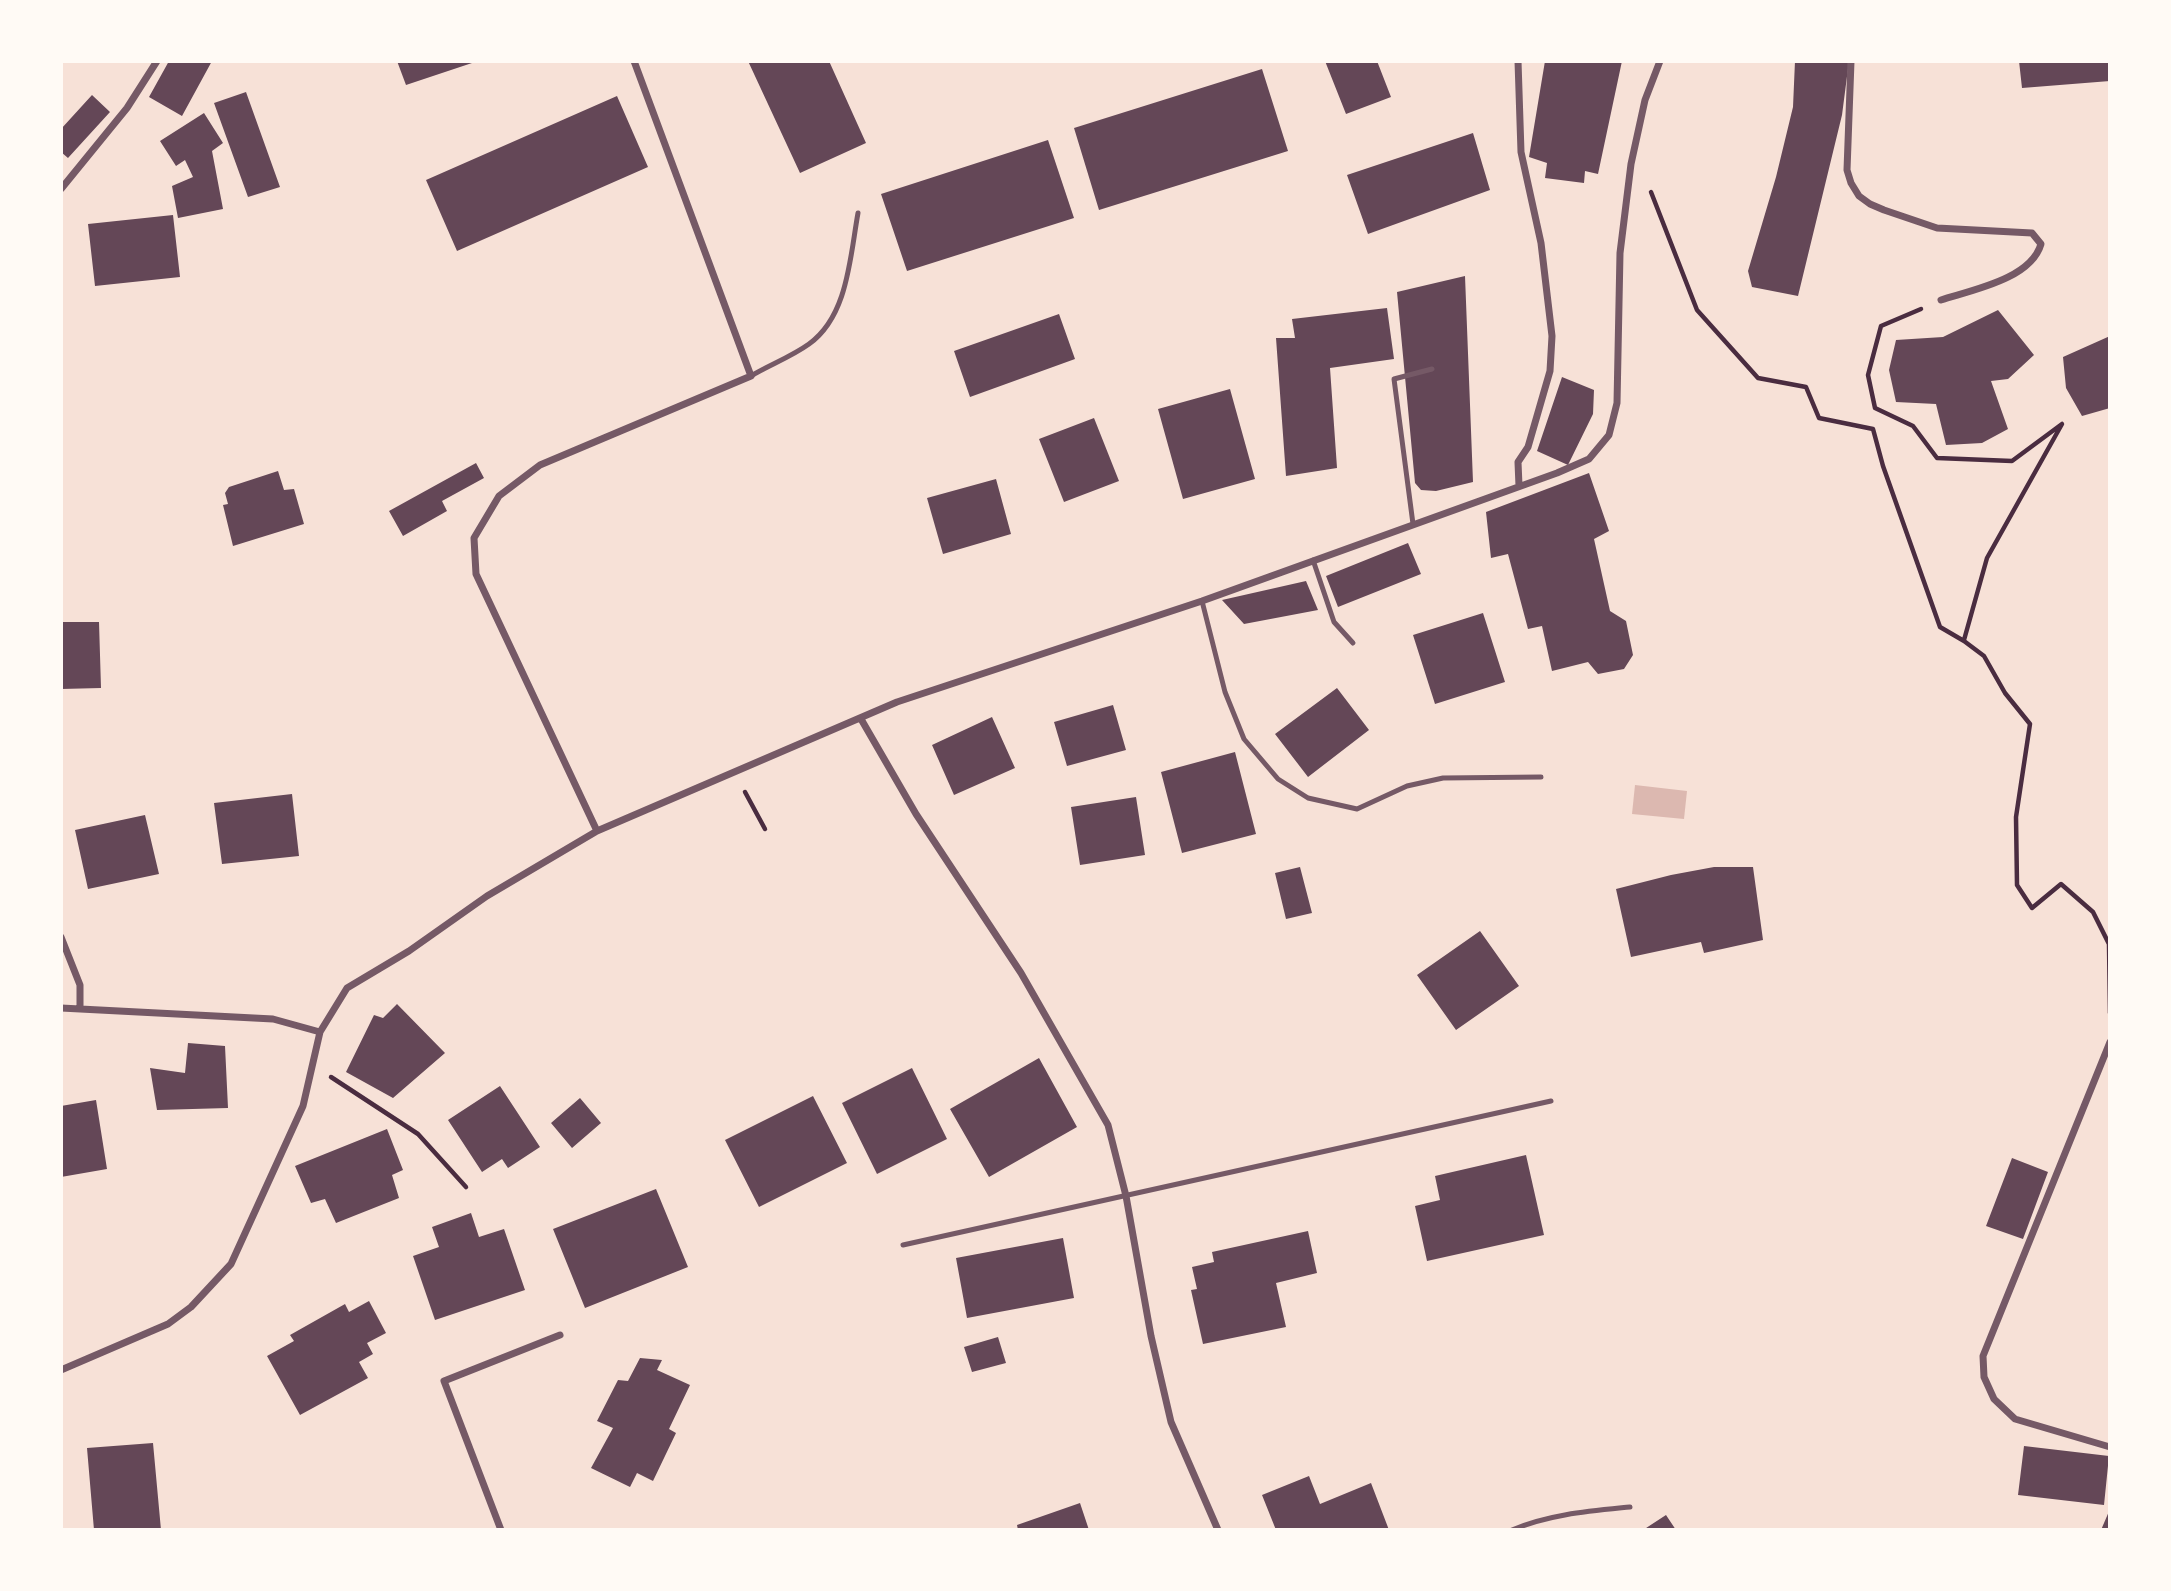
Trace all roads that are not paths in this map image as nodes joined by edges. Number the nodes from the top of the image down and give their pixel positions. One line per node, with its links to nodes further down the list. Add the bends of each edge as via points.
1 (157, 61): 6 (street, via 127,108)
2 (634, 61): 10 (street)
3 (1518, 61): 11 (street, via 1521,152 1541,243 1552,336 1550,371 1528,447 1518,462)
4 (1660, 61): 11 (street, via 1645,100 1631,164 1620,253 1617,403 1609,435 1589,458)
5 (1852, 61): 8 (street, via 1847,170 1859,195 1877,207 1937,228 2032,233 2041,244 2029,263 2012,276)
6 (61, 189)
7 (858, 214): 10 (lane, via 842,292 827,325 810,344)
8 (1941, 300)
9 (1432, 369): 12 (lane, via 1394,379)
10 (751, 376): 18 (street, via 540,465 499,496 474,538 476,574)
11 (1519, 486): 12 (street)
12 (1413, 524): 13 (street)
13 (1312, 560): 14 (street); 15 (lane, via 1334,622)
14 (1202, 601): 16 (street, via 897,702); 17 (lane, via 1225,692 1244,739 1278,779 1308,799 1357,809 1407,786 1443,778)
15 (1353, 643)
16 (861, 719): 18 (street); 25 (street, via 916,814 1021,973 1108,1125)
17 (1541, 777)
18 (597, 831): 22 (street, via 347,988)
19 (61, 937): 21 (street, via 80,985)
20 (61, 1008): 21 (street)
21 (80, 1009): 22 (street, via 273,1019)
22 (320, 1032): 28 (street, via 303,1106 231,1264 169,1324)
23 (2110, 1042): 29 (street, via 1983,1356 1984,1377 1994,1399 2015,1419)
24 (1551, 1101): 25 (lane)
25 (1126, 1196): 26 (lane); 32 (street, via 1171,1422)
26 (902, 1245)
27 (560, 1335): 31 (street, via 444,1381)
28 (61, 1370)
29 (2110, 1447)
30 (1630, 1507): 33 (lane, via 1568,1514)
31 (501, 1530)
32 (1218, 1530)
33 (1512, 1530)

